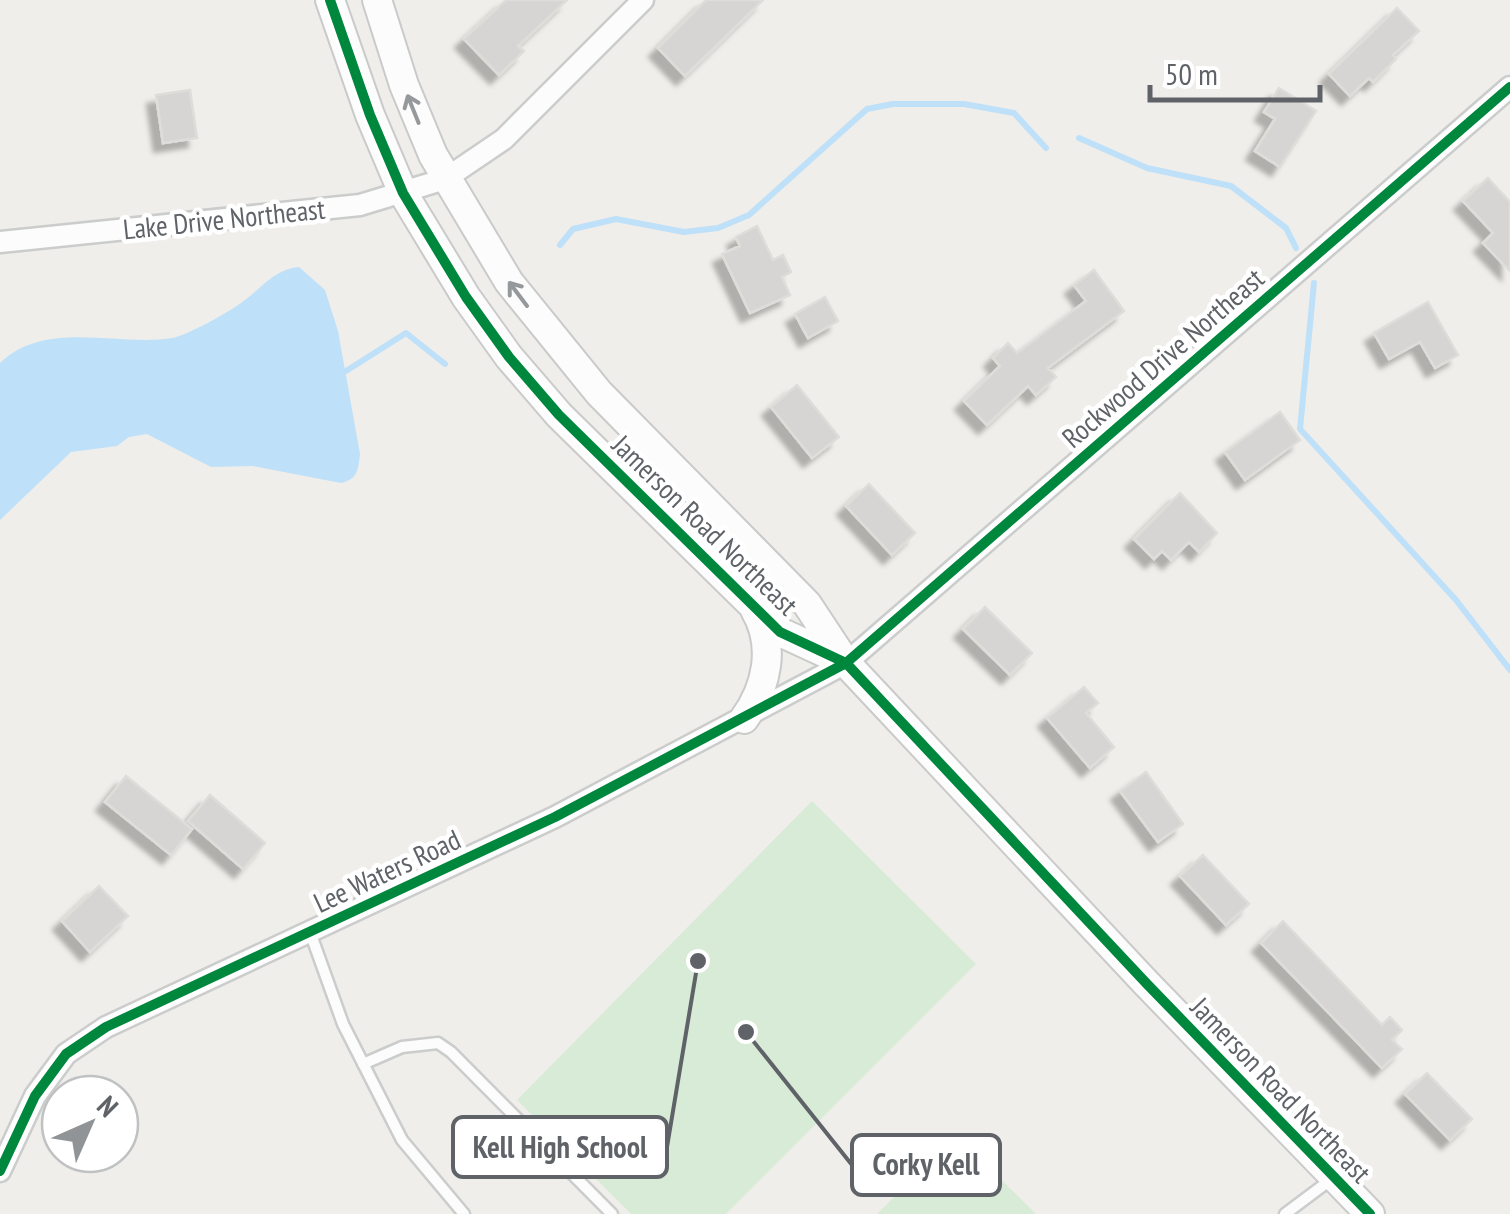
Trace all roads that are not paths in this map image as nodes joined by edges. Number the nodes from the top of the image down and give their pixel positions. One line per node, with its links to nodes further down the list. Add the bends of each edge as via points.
1 (330, 0): 6 (street, Jamerson Road Northeast)
2 (376, 0): 5 (street, Jamerson Road Northeast, one-way to 2)
3 (643, 0): 5 (street, Lake Drive Northeast, via 504,139)
4 (1509, 89): 9 (street, Rockwood Drive Northeast)
5 (445, 179): 6 (street, Lake Drive Northeast); 9 (street, Jamerson Road Northeast, one-way to 5, via 807,604 545,330)
6 (403, 193): 7 (street, Lake Drive Northeast, via 342,207); 8 (street, Jamerson Road Northeast, via 510,357)
7 (0, 242)
8 (752, 605): 9 (street, Jamerson Road Northeast, via 780,632); 10 (street, via 767,651 763,681)
9 (846, 663): 10 (street, Lee Waters Road); 14 (street, Jamerson Road Northeast)
10 (744, 719): 11 (street, Lee Waters Road)
11 (310, 932): 12 (lane); 13 (street, Lee Waters Road, via 106,1027 66,1054 35,1096)
12 (363, 1064): 15 (lane, via 402,1140); 16 (lane, via 402,1047 438,1043)
13 (0, 1171)
14 (1334, 1178): 17 (lane); 18 (street, Jamerson Road Northeast)
15 (464, 1214)
16 (612, 1214)
17 (1285, 1214)
18 (1370, 1214)

